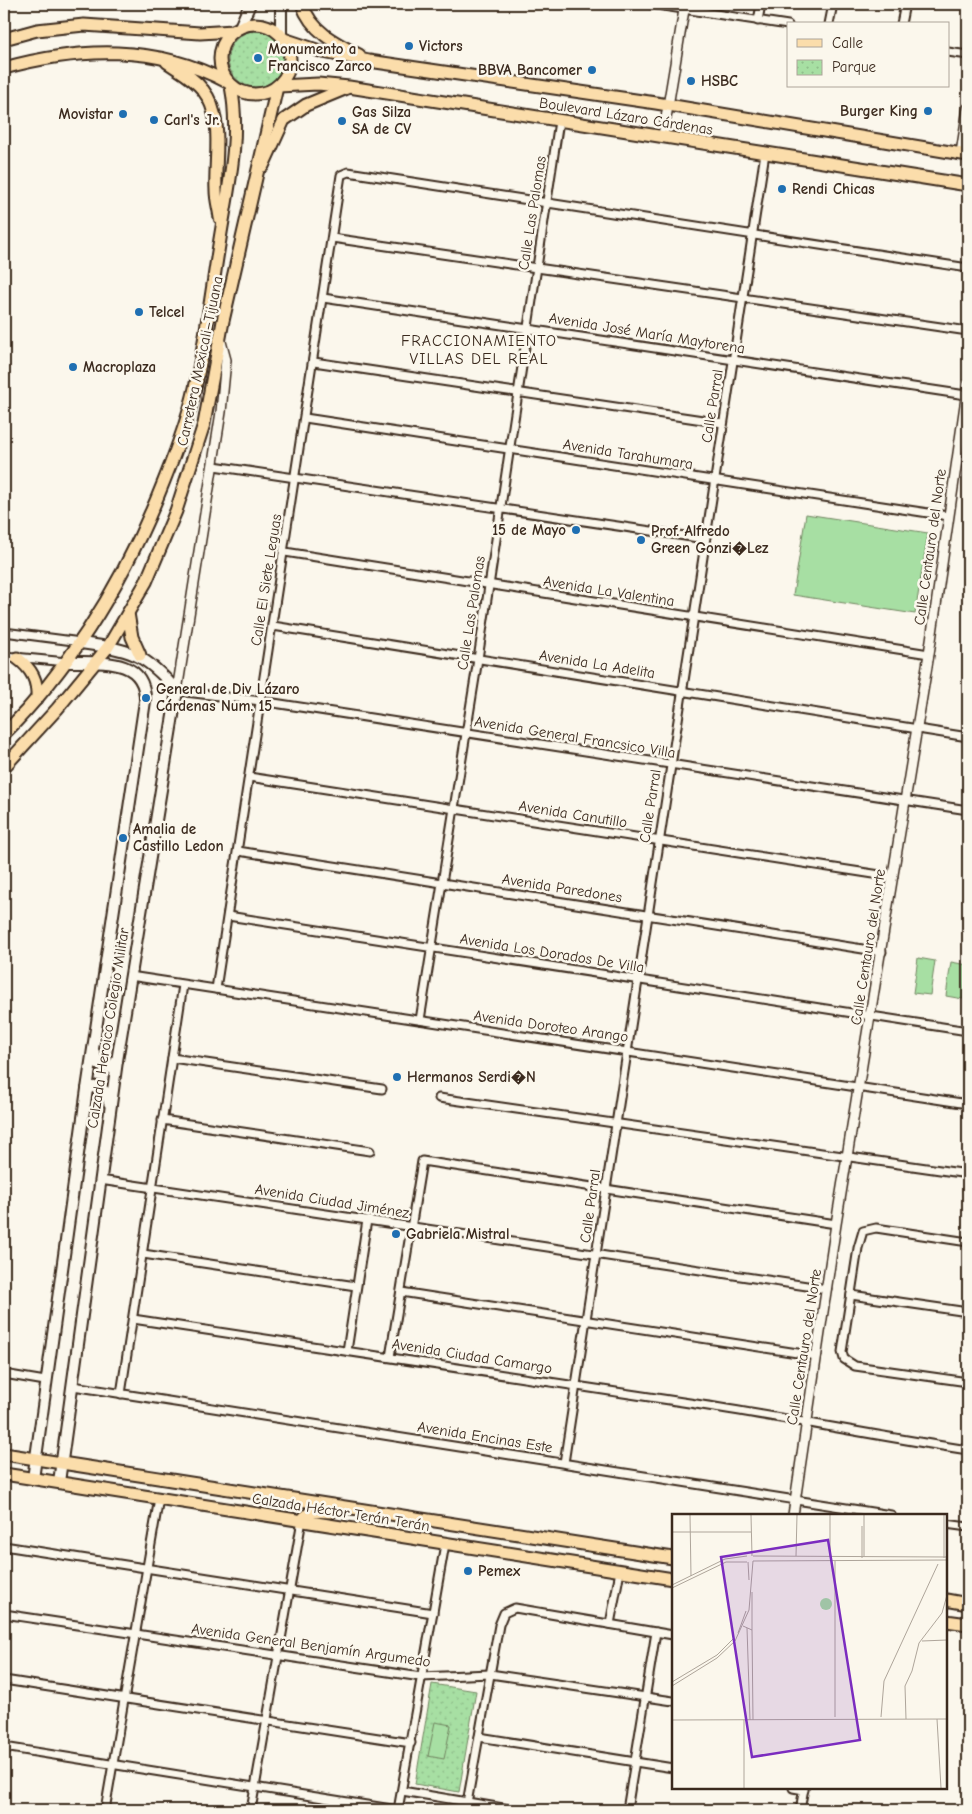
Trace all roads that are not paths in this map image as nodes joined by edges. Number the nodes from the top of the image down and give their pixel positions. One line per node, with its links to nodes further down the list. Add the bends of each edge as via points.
1 (250, 4): 13 (main road)
2 (281, 4): 14 (main road)
3 (302, 4): 19 (main road, via 312,24 326,37)
4 (650, 4): 8 (street)
5 (761, 4): 9 (street)
6 (833, 4): 10 (street)
7 (905, 4): 11 (street)
8 (685, 7): 9 (street); 24 (street)
9 (758, 21): 12 (street)
10 (829, 22)
11 (901, 22)
12 (787, 26)
13 (237, 29): 14 (main road, via 257,24 274,29); 15 (main road, via 200,33 84,25 37,30); 21 (main road, via 221,51 221,68)
14 (283, 37): 19 (main road, Boulevard Lázaro Cárdenas, via 323,52); 22 (main road, via 291,57 290,66)
15 (4, 39)
16 (950, 52): 17 (street)
17 (968, 55)
18 (158, 56): 20 (main road, via 79,53); 21 (main road, via 204,70); 33 (main road, via 192,78 212,108 216,128 216,192)
19 (369, 61): 24 (main road, Boulevard Lázaro Cárdenas)
20 (4, 68)
21 (229, 84): 22 (main road, via 249,94 268,92); 33 (main road, Carretera Mexicali–Tijuana, via 234,103 235,138)
22 (278, 86): 23 (main road, Boulevard Lázaro Cárdenas, via 318,84); 31 (main road)
23 (349, 87): 26 (main road, Boulevard Lázaro Cárdenas); 31 (main road, via 306,105 284,120)
24 (668, 105): 27 (street); 29 (main road, Boulevard Lázaro Cárdenas)
25 (968, 108): 29 (street)
26 (559, 121): 27 (main road, Boulevard Lázaro Cárdenas); 32 (street, Calle Las Palomas)
27 (663, 136): 28 (main road, Boulevard Lázaro Cárdenas)
28 (765, 153): 30 (main road, Boulevard Lázaro Cárdenas); 34 (street, Calle Parral)
29 (965, 154)
30 (968, 185)
31 (253, 190): 41 (main road, Carretera Mexicali–Tijuana)
32 (548, 204): 34 (street); 35 (street, Calle El Siete Leguas, via 348,172 342,175); 36 (street, Calle Las Palomas)
33 (222, 227): 38 (main road, Carretera Mexicali–Tijuana)
34 (752, 234): 37 (street); 40 (street, Calle Parral)
35 (332, 238): 36 (street); 39 (street, Calle El Siete Leguas)
36 (538, 267): 40 (street); 42 (street, Calle Las Palomas)
37 (968, 268)
38 (213, 282): 41 (main road, via 222,287); 65 (main road, Carretera Mexicali–Tijuana, via 195,389 179,443 123,575)
39 (324, 298): 42 (street, Avenida José María Maytorena); 46 (street, Calle El Siete Leguas)
40 (742, 298): 43 (street); 45 (street, Calle Parral)
41 (223, 321): 44 (main road, Carretera Mexicali–Tijuana)
42 (528, 329): 45 (street, Avenida José María Maytorena); 48 (street, Calle Las Palomas)
43 (968, 331)
44 (220, 336): 53 (street, via 226,360); 61 (main road, Carretera Mexicali–Tijuana, via 204,424 190,471 146,582)
45 (733, 360): 49 (street, Avenida José María Maytorena); 51 (street, Calle Parral)
46 (314, 362): 48 (street); 50 (street, Calle El Siete Leguas)
47 (968, 384): 49 (street, Calle Centauro del Norte)
48 (518, 393): 51 (street); 52 (street, Calle Las Palomas)
49 (966, 395): 57 (street, Calle Centauro del Norte)
50 (305, 418): 52 (street, Avenida Tarahumara); 54 (street, Calle El Siete Leguas)
51 (723, 423): 55 (street, Calle Parral)
52 (509, 450): 55 (street, Avenida Tarahumara); 56 (street, Calle Las Palomas)
53 (214, 466): 54 (street); 74 (street)
54 (296, 478): 56 (street); 59 (street, Calle El Siete Leguas)
55 (714, 480): 57 (street, Avenida Tarahumara); 58 (street, Calle Parral)
56 (501, 509): 58 (street); 60 (street, Calle Las Palomas)
57 (948, 516): 67 (street, Calle Centauro del Norte)
58 (705, 539): 62 (street, Calle Parral)
59 (285, 552): 60 (street, Avenida La Valentina); 63 (street, Calle El Siete Leguas)
60 (489, 586): 62 (street, Avenida La Valentina); 71 (street, Calle Las Palomas)
61 (128, 613): 66 (main road, Carretera Mexicali–Tijuana); 69 (main road, via 132,637)
62 (693, 618): 67 (street, Avenida La Valentina); 75 (street, Calle Parral)
63 (273, 626): 71 (street, Avenida La Adelita); 77 (street, Calle El Siete Leguas)
64 (4, 632): 65 (street)
65 (81, 642): 66 (main road); 72 (main road, Carretera Mexicali–Tijuana)
66 (108, 646): 69 (main road); 73 (main road, Carretera Mexicali–Tijuana)
67 (929, 654): 78 (street, Calle Centauro del Norte)
68 (4, 656): 70 (street)
69 (140, 656): 74 (main road)
70 (17, 658): 72 (street); 76 (main road, via 36,679)
71 (478, 659): 75 (street, Avenida La Adelita); 80 (street, Calle Las Palomas)
72 (67, 662): 73 (main road, Calzada Heroico Colegio Militar); 76 (main road, Carretera Mexicali–Tijuana)
73 (96, 663): 83 (main road, Carretera Mexicali–Tijuana); 103 (main road, Calzada Heroico Colegio Militar, via 126,666 133,670 139,676 145,693)
74 (177, 691): 77 (street, Avenida General Francsico Villa); 96 (main road, Calzada Heroico Colegio Militar)
75 (682, 691): 78 (street, Avenida La Adelita); 82 (street, Calle Parral)
76 (37, 699): 79 (main road, Carretera Mexicali–Tijuana)
77 (261, 702): 80 (street, Avenida General Francsico Villa); 84 (street, Calle El Siete Leguas)
78 (917, 729): 81 (street, Avenida La Adelita); 85 (street, Calle Centauro del Norte)
79 (4, 734)
80 (466, 734): 82 (street, Avenida General Francsico Villa); 86 (street, Calle Las Palomas)
81 (968, 737)
82 (670, 766): 85 (street, Avenida General Francsico Villa); 88 (street, Calle Parral)
83 (4, 767)
84 (249, 777): 86 (street, Avenida Canutillo); 89 (street, Calle El Siete Leguas)
85 (904, 801): 87 (street, Avenida General Francsico Villa); 90 (street, Calle Centauro del Norte)
86 (454, 809): 88 (street, Avenida Canutillo); 91 (street, Calle Las Palomas)
87 (968, 810)
88 (658, 842): 90 (street, Avenida Canutillo); 92 (street, Calle Parral)
89 (238, 851): 91 (street, Avenida Paredones); 93 (street, Calle El Siete Leguas)
90 (893, 876): 95 (street, Calle Centauro del Norte)
91 (443, 883): 92 (street, Avenida Paredones); 94 (street, Calle Las Palomas)
92 (647, 915): 95 (street, Avenida Paredones); 97 (street, Calle Parral)
93 (228, 916): 94 (street, Avenida Los Dorados De Villa); 99 (street, Calle El Siete Leguas)
94 (431, 948): 97 (street, Avenida Los Dorados De Villa); 101 (street, Calle Las Palomas)
95 (882, 952): 100 (street, Calle Centauro del Norte)
96 (130, 976): 98 (street, Avenida Doroteo Arango); 106 (main road, Calzada Heroico Colegio Militar)
97 (637, 981): 100 (street, Avenida Los Dorados De Villa); 104 (street, Calle Parral)
98 (183, 985): 99 (street, Avenida Doroteo Arango); 105 (street)
99 (216, 989): 101 (street, Avenida Doroteo Arango)
100 (870, 1016): 102 (street, Avenida Los Dorados De Villa); 107 (street, Calle Centauro del Norte)
101 (420, 1020): 104 (street, Avenida Doroteo Arango)
102 (968, 1031)
103 (93, 1048): 106 (main road, via 99,1065 110,1068); 108 (main road, Calzada Heroico Colegio Militar)
104 (626, 1051): 107 (street, Avenida Doroteo Arango); 114 (street, Calle Parral)
105 (172, 1058): 109 (street); 113 (street)
106 (117, 1061): 112 (main road, Calzada Heroico Colegio Militar)
107 (859, 1088): 111 (street, Avenida Doroteo Arango); 116 (street, Calle Centauro del Norte)
108 (87, 1089): 112 (main road, via 97,1086 105,1090); 138 (main road, Calzada Heroico Colegio Militar)
109 (382, 1089)
110 (439, 1098): 114 (street)
111 (968, 1104)
112 (110, 1109): 118 (main road, Calzada Heroico Colegio Militar)
113 (162, 1120): 115 (street); 119 (street)
114 (615, 1125): 116 (street); 120 (street, Calle Parral)
115 (370, 1151)
116 (847, 1158): 117 (street); 122 (street, Calle Centauro del Norte)
117 (968, 1174)
118 (100, 1180): 119 (street, Avenida Ciudad Jiménez); 140 (main road, Calzada Heroico Colegio Militar)
119 (152, 1188): 121 (street, Avenida Ciudad Jiménez); 125 (street)
120 (606, 1189): 122 (street); 123 (street, via 422,1161); 126 (street, Calle Parral)
121 (367, 1220): 123 (street, Avenida Ciudad Jiménez); 127 (street)
122 (836, 1224): 128 (street, Calle Centauro del Norte)
123 (411, 1227): 126 (street, Avenida Ciudad Jiménez); 129 (street)
124 (968, 1242): 130 (street, via 868,1228 860,1237)
125 (143, 1254): 127 (street); 132 (street)
126 (597, 1254): 128 (street, Avenida Ciudad Jiménez); 133 (street, Calle Parral)
127 (356, 1286): 134 (street)
128 (827, 1289): 135 (street, Calle Centauro del Norte)
129 (401, 1292): 133 (street); 136 (street)
130 (852, 1295): 131 (street); 139 (street, via 842,1343 844,1359 849,1363)
131 (968, 1312)
132 (132, 1319): 134 (street, Avenida Ciudad Camargo); 142 (street)
133 (587, 1321): 135 (street); 141 (street, Calle Parral)
134 (347, 1351): 136 (street, Avenida Ciudad Camargo)
135 (817, 1356): 143 (street, Calle Centauro del Norte)
136 (390, 1357): 141 (street, Avenida Ciudad Camargo)
137 (4, 1374): 138 (street)
138 (45, 1381): 146 (main road, Calzada Heroico Colegio Militar)
139 (968, 1382)
140 (73, 1386): 142 (street, Avenida Encinas Este); 148 (main road, Calzada Heroico Colegio Militar)
141 (577, 1386): 143 (street, Avenida Ciudad Camargo); 147 (street, Calle Parral)
142 (121, 1394): 147 (street, Avenida Encinas Este)
143 (807, 1422): 144 (street, Avenida Ciudad Camargo); 153 (street, Calle Centauro del Norte)
144 (968, 1450)
145 (4, 1454): 146 (main road, Calzada Héctor Terán Terán)
146 (36, 1460): 148 (main road, Calzada Héctor Terán Terán); 150 (main road, Calzada Heroico Colegio Militar)
147 (564, 1463): 153 (street, Avenida Encinas Este)
148 (62, 1464): 151 (main road, Calzada Heroico Colegio Militar); 154 (main road, Calzada Héctor Terán Terán)
149 (4, 1474): 150 (main road, Calzada Héctor Terán Terán)
150 (33, 1479): 151 (main road, Calzada Héctor Terán Terán)
151 (59, 1482): 152 (main road, Calzada Héctor Terán Terán)
152 (159, 1498): 157 (main road, Calzada Héctor Terán Terán); 163 (street)
153 (796, 1500): 155 (street, Calle Centauro del Norte); 156 (street, Avenida Encinas Este)
154 (370, 1512): 157 (main road, via 313,1511); 162 (main road, Calzada Héctor Terán Terán)
155 (793, 1514)
156 (885, 1514)
157 (302, 1520): 160 (main road, Calzada Héctor Terán Terán); 166 (street)
158 (947, 1524): 159 (street)
159 (968, 1527)
160 (445, 1544): 164 (main road, Calzada Héctor Terán Terán); 169 (street)
161 (4, 1546): 163 (street)
162 (672, 1558)
163 (148, 1568): 166 (street); 174 (street)
164 (620, 1571): 165 (main road, Calzada Héctor Terán Terán); 172 (street)
165 (672, 1578)
166 (290, 1591): 169 (street); 177 (street)
167 (948, 1602): 168 (main road)
168 (968, 1604)
169 (433, 1613): 179 (street)
170 (4, 1614): 174 (street, Avenida General Benjamín Argumedo)
171 (947, 1621): 173 (main road)
172 (610, 1624): 175 (street); 178 (street, via 515,1608 508,1610 501,1618)
173 (968, 1624)
174 (137, 1632): 177 (street, Avenida General Benjamín Argumedo); 182 (street)
175 (656, 1632): 176 (street); 181 (street)
176 (672, 1634)
177 (278, 1656): 179 (street, Avenida General Benjamín Argumedo); 184 (street)
178 (490, 1674): 179 (street, Avenida General Benjamín Argumedo); 181 (street, Avenida General Benjamín Argumedo); 185 (street)
179 (421, 1677): 186 (street)
180 (4, 1680): 182 (street)
181 (646, 1697): 183 (street, Avenida General Benjamín Argumedo); 188 (street)
182 (126, 1699): 184 (street); 189 (street)
183 (672, 1701)
184 (267, 1722): 186 (street); 191 (street)
185 (479, 1737): 188 (street); 194 (street)
186 (411, 1743): 193 (street)
187 (4, 1747): 189 (street)
188 (636, 1762): 190 (street); 199 (street)
189 (114, 1764): 191 (street); 195 (street)
190 (672, 1768)
191 (256, 1786): 196 (street); 197 (street)
192 (804, 1789): 200 (street)
193 (402, 1791): 194 (street); 197 (street)
194 (467, 1803): 198 (street)
195 (105, 1810)
196 (251, 1810)
197 (398, 1810)
198 (515, 1810)
199 (627, 1810)
200 (800, 1810)

